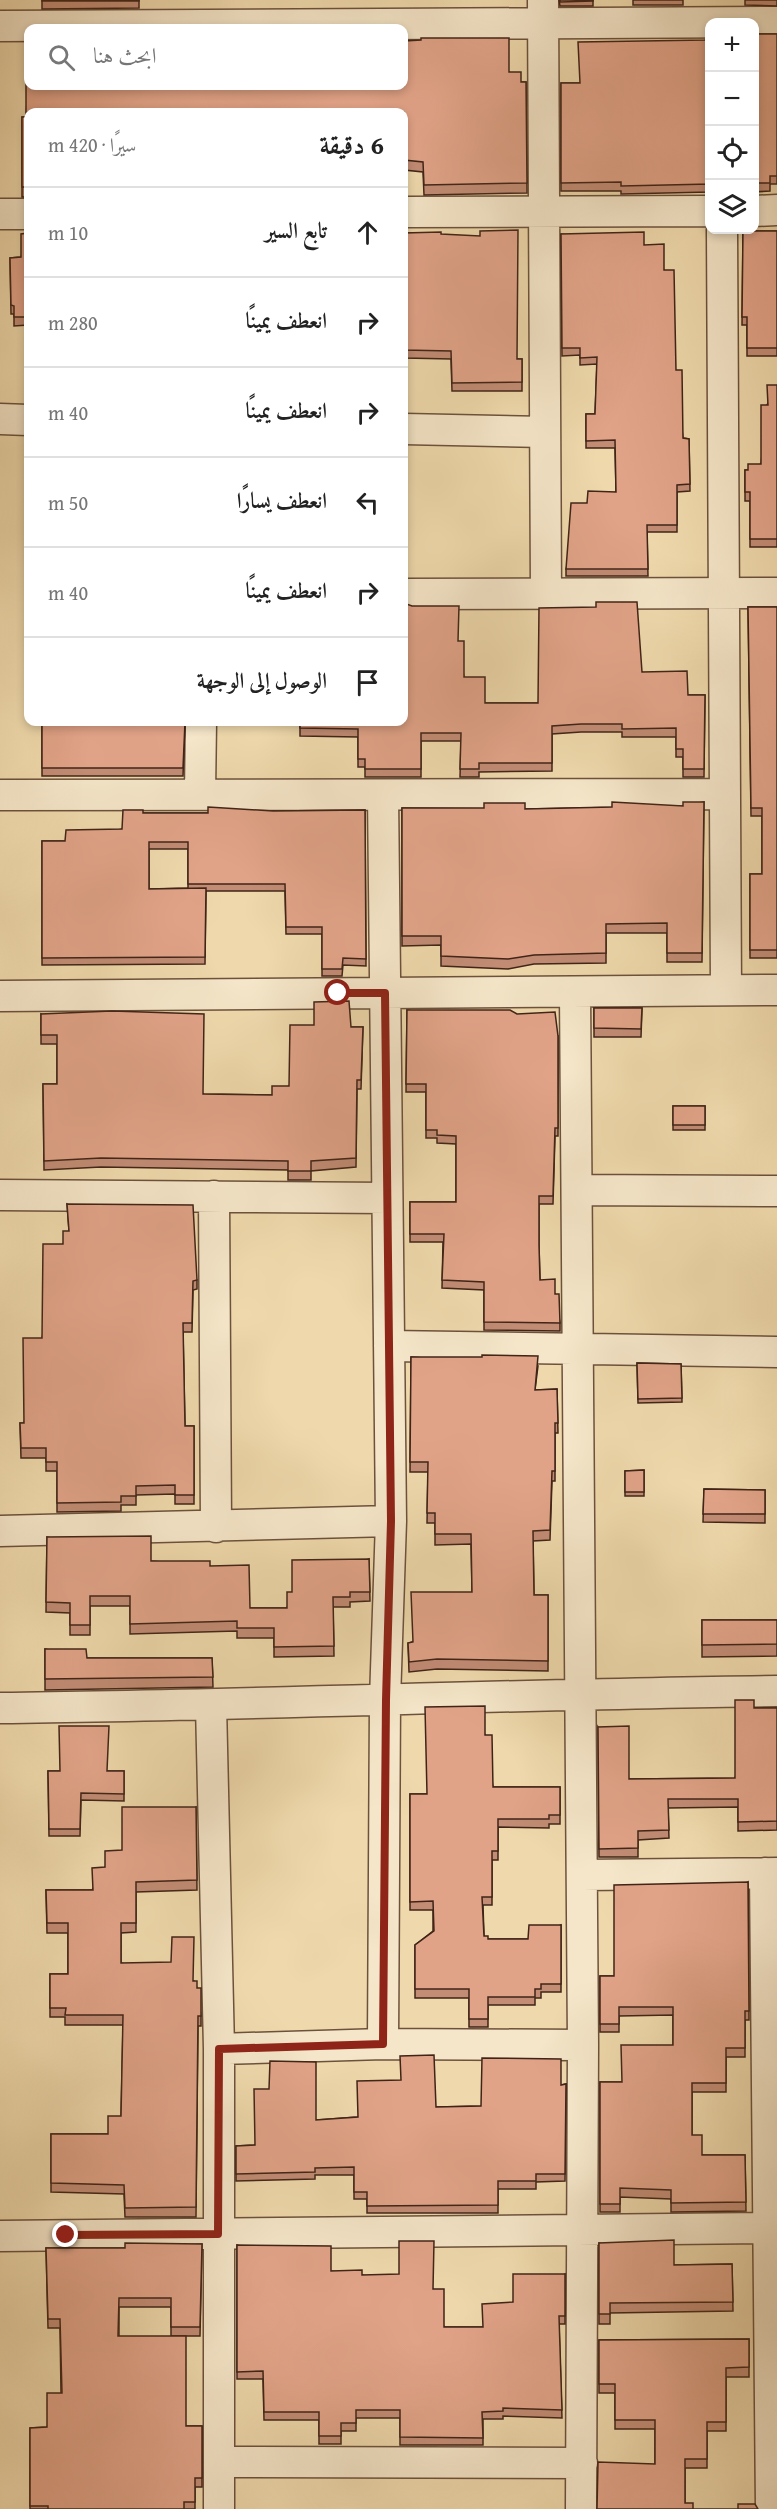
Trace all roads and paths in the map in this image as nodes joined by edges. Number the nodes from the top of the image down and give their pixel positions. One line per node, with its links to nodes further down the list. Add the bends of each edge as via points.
1 (726, 0): 4 (street)
2 (544, 12): 3 (street); 5 (street); 15 (street)
3 (199, 13): 9 (street)
4 (726, 18)
5 (705, 21)
6 (759, 22): 7 (street)
7 (777, 22)
8 (24, 24): 10 (street)
9 (31, 24)
10 (0, 26)
11 (777, 210): 13 (street)
12 (705, 211): 15 (street)
13 (759, 211)
14 (408, 212): 15 (street)
15 (545, 212): 22 (street)
16 (0, 214): 17 (street)
17 (24, 214)
18 (722, 234): 23 (street)
19 (0, 419): 20 (street)
20 (24, 420)
21 (408, 429): 22 (street)
22 (545, 432): 26 (street)
23 (723, 593): 24 (street); 26 (street); 29 (street)
24 (777, 593)
25 (408, 594): 26 (street)
26 (546, 594)
27 (201, 726): 28 (street)
28 (200, 793): 30 (street); 31 (street)
29 (725, 794): 31 (street); 32 (street)
30 (0, 795)
31 (383, 795): 35 (street)
32 (726, 990): 33 (street); 34 (street)
33 (777, 990)
34 (575, 992): 35 (street); 37 (street)
35 (385, 993): 36 (street); 41 (street)
36 (0, 996)
37 (577, 1190): 38 (street); 43 (street)
38 (777, 1191)
39 (0, 1195): 40 (street)
40 (214, 1196): 41 (street); 46 (street)
41 (387, 1198): 42 (street)
42 (389, 1346): 43 (street); 45 (street)
43 (578, 1349): 44 (street); 49 (street)
44 (777, 1352)
45 (391, 1521): 46 (street); 50 (street)
46 (216, 1527): 47 (street)
47 (0, 1531)
48 (777, 1691): 49 (street)
49 (581, 1693): 50 (street); 54 (street)
50 (386, 1700): 51 (street); 55 (street)
51 (211, 1705): 52 (street); 57 (street)
52 (0, 1708)
53 (771, 1873): 54 (street); 58 (street)
54 (582, 1875): 56 (street)
55 (383, 2044): 56 (street); 57 (street)
56 (583, 2045): 60 (street)
57 (219, 2049): 61 (street)
58 (771, 2065): 59 (street)
59 (767, 2228): 60 (street); 63 (street)
60 (583, 2230): 61 (street); 65 (street)
61 (218, 2234): 62 (street); 64 (street)
62 (0, 2236)
63 (773, 2437): 68 (street)
64 (220, 2462): 65 (street); 66 (street)
65 (582, 2463): 67 (street)
66 (219, 2509)
67 (581, 2509)
68 (771, 2509)

